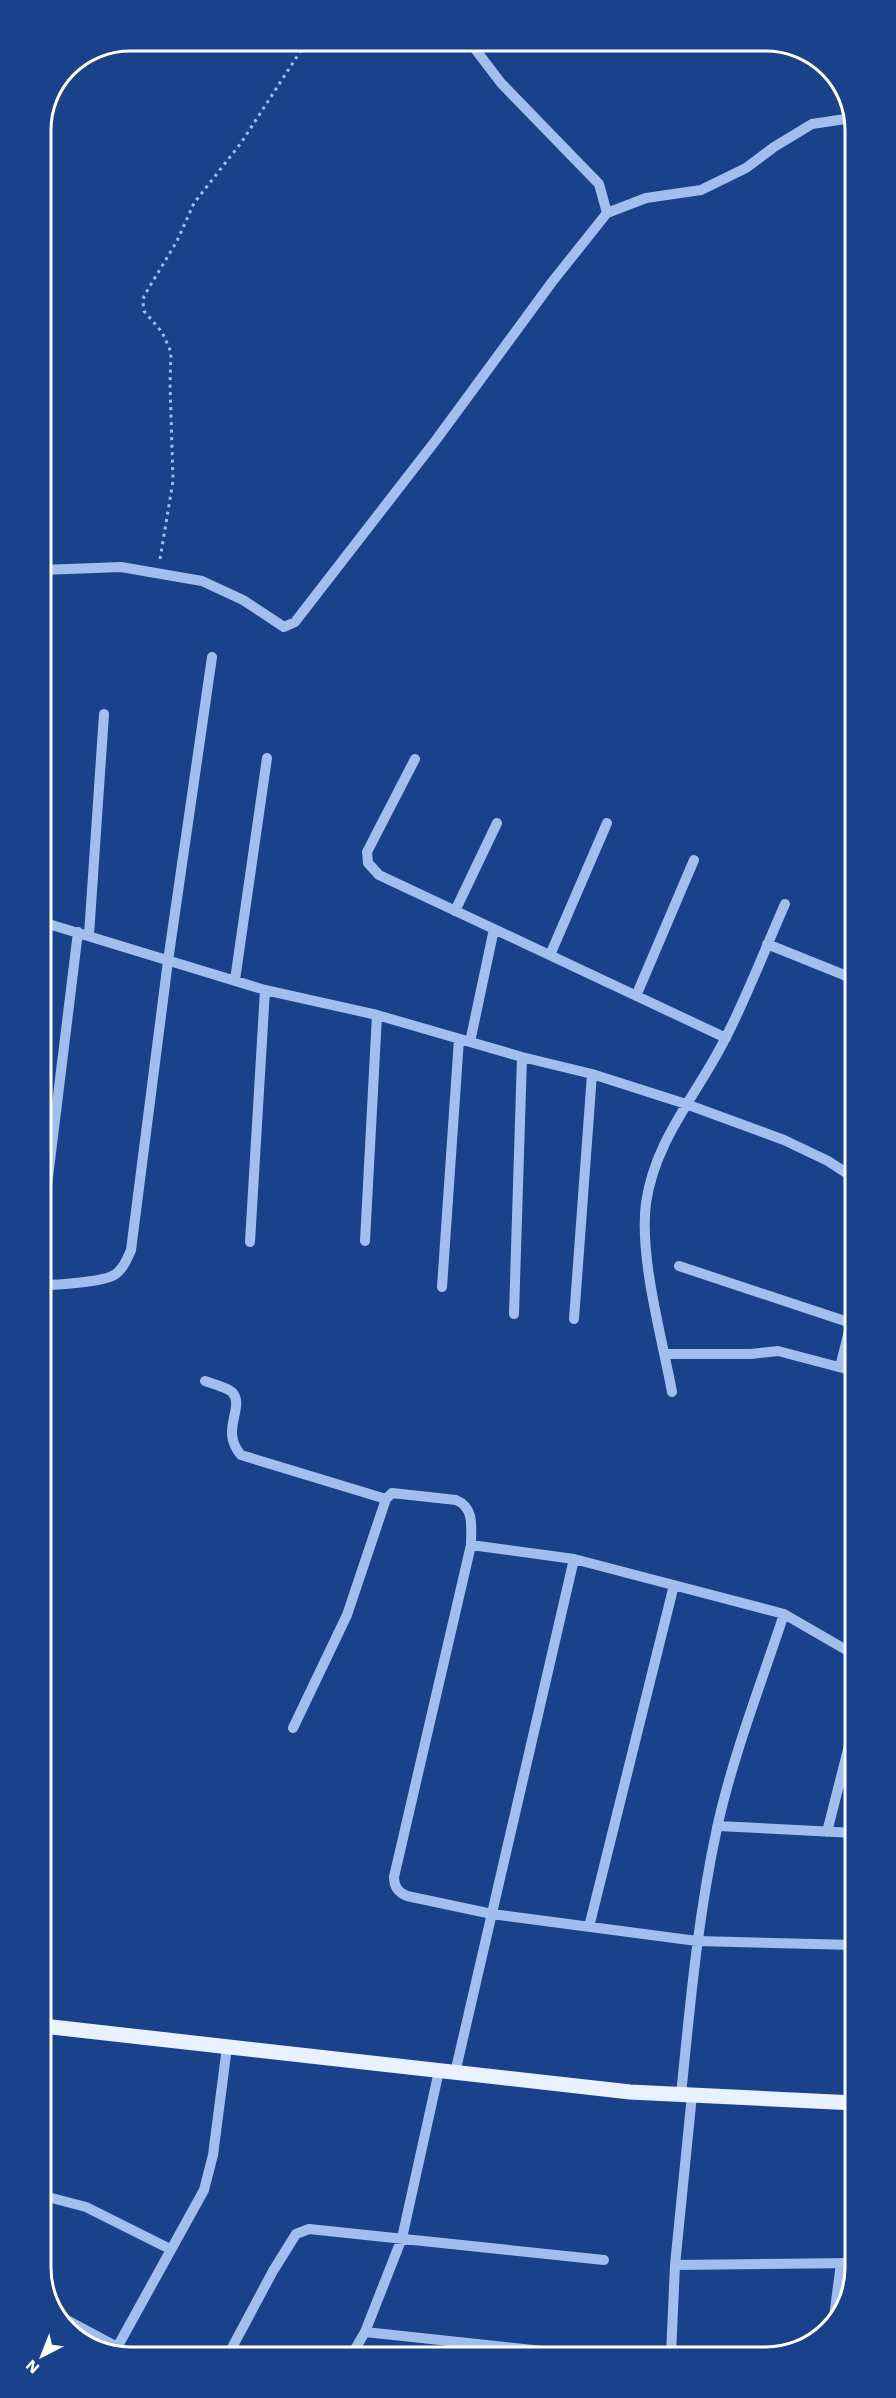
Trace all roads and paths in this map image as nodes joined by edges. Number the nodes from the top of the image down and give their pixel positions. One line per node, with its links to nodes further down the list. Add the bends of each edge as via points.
1 (300, 51): 6 (path, via 241,143 194,203 142,303 171,352 173,481)
2 (477, 51): 4 (street, via 501,83 599,184)
3 (844, 119): 4 (street, via 812,124 746,168 701,190 646,198)
4 (607, 213): 6 (street, via 295,622 284,627 243,600 202,581)
5 (51, 570): 6 (street, via 121,567)
6 (157, 573)
7 (212, 657): 22 (street)
8 (104, 714): 19 (street)
9 (267, 758): 24 (street)
10 (415, 759): 15 (street, via 367,852 368,863 379,875)
11 (497, 823): 15 (street)
12 (607, 823): 21 (street)
13 (694, 860): 26 (street)
14 (785, 904): 20 (street)
15 (455, 911): 17 (street)
16 (51, 924): 18 (street)
17 (494, 929): 21 (street); 29 (street)
18 (78, 932): 19 (street); 33 (street)
19 (89, 935): 22 (street)
20 (767, 944): 23 (street); 28 (street)
21 (550, 955): 26 (street)
22 (168, 961): 24 (street); 38 (street, via 131,1250 122,1268 112,1276)
23 (845, 976)
24 (235, 980): 25 (street)
25 (265, 990): 27 (street); 36 (street)
26 (636, 996): 28 (street)
27 (377, 1015): 29 (street); 35 (street)
28 (726, 1038): 32 (street)
29 (465, 1040): 30 (street); 39 (street)
30 (522, 1057): 31 (street); 40 (street)
31 (592, 1074): 32 (street); 41 (street)
32 (686, 1104): 34 (street, via 784,1140); 44 (street, via 664,1142 646,1205 645,1242)
33 (51, 1153)
34 (845, 1172)
35 (365, 1241)
36 (250, 1242)
37 (679, 1266): 42 (street)
38 (51, 1286)
39 (442, 1287)
40 (514, 1314)
41 (574, 1319)
42 (845, 1320)
43 (845, 1350): 45 (street)
44 (665, 1354): 45 (street, via 778,1351); 48 (street)
45 (840, 1367): 46 (street)
46 (845, 1368)
47 (205, 1382): 49 (street, via 231,1391 236,1400 230,1436 241,1455)
48 (672, 1392)
49 (386, 1499): 50 (street, via 392,1493 465,1504 470,1511); 55 (street, via 347,1615)
50 (471, 1545): 51 (street); 60 (street, via 394,1884 406,1896)
51 (574, 1559): 52 (street); 60 (street)
52 (674, 1585): 53 (street); 61 (street)
53 (784, 1614): 54 (street); 57 (street)
54 (845, 1649)
55 (293, 1728)
56 (845, 1761): 58 (street)
57 (718, 1826): 58 (street); 62 (street)
58 (827, 1832): 59 (street)
59 (845, 1833)
60 (492, 1914): 61 (street); 67 (street)
61 (589, 1927): 62 (street)
62 (697, 1941): 63 (street); 68 (street)
63 (845, 1945)
64 (51, 2027): 65 (main road)
65 (227, 2047): 66 (main road); 72 (street, via 213,2154 204,2190)
66 (439, 2071): 67 (main road); 71 (street)
67 (455, 2073): 68 (main road, via 580,2088)
68 (687, 2095): 69 (main road); 76 (street)
69 (845, 2103)
70 (51, 2198): 72 (street, via 86,2206)
71 (402, 2238): 73 (street); 79 (street); 82 (street, via 309,2229 296,2234)
72 (170, 2249): 81 (street)
73 (604, 2260)
74 (841, 2263): 75 (street); 76 (street); 77 (street)
75 (845, 2263)
76 (675, 2265): 85 (street)
77 (836, 2305)
78 (79, 2328): 80 (street)
79 (365, 2332): 83 (street); 84 (street)
80 (102, 2342)
81 (118, 2346)
82 (232, 2347)
83 (356, 2347)
84 (505, 2347)
85 (671, 2347)

